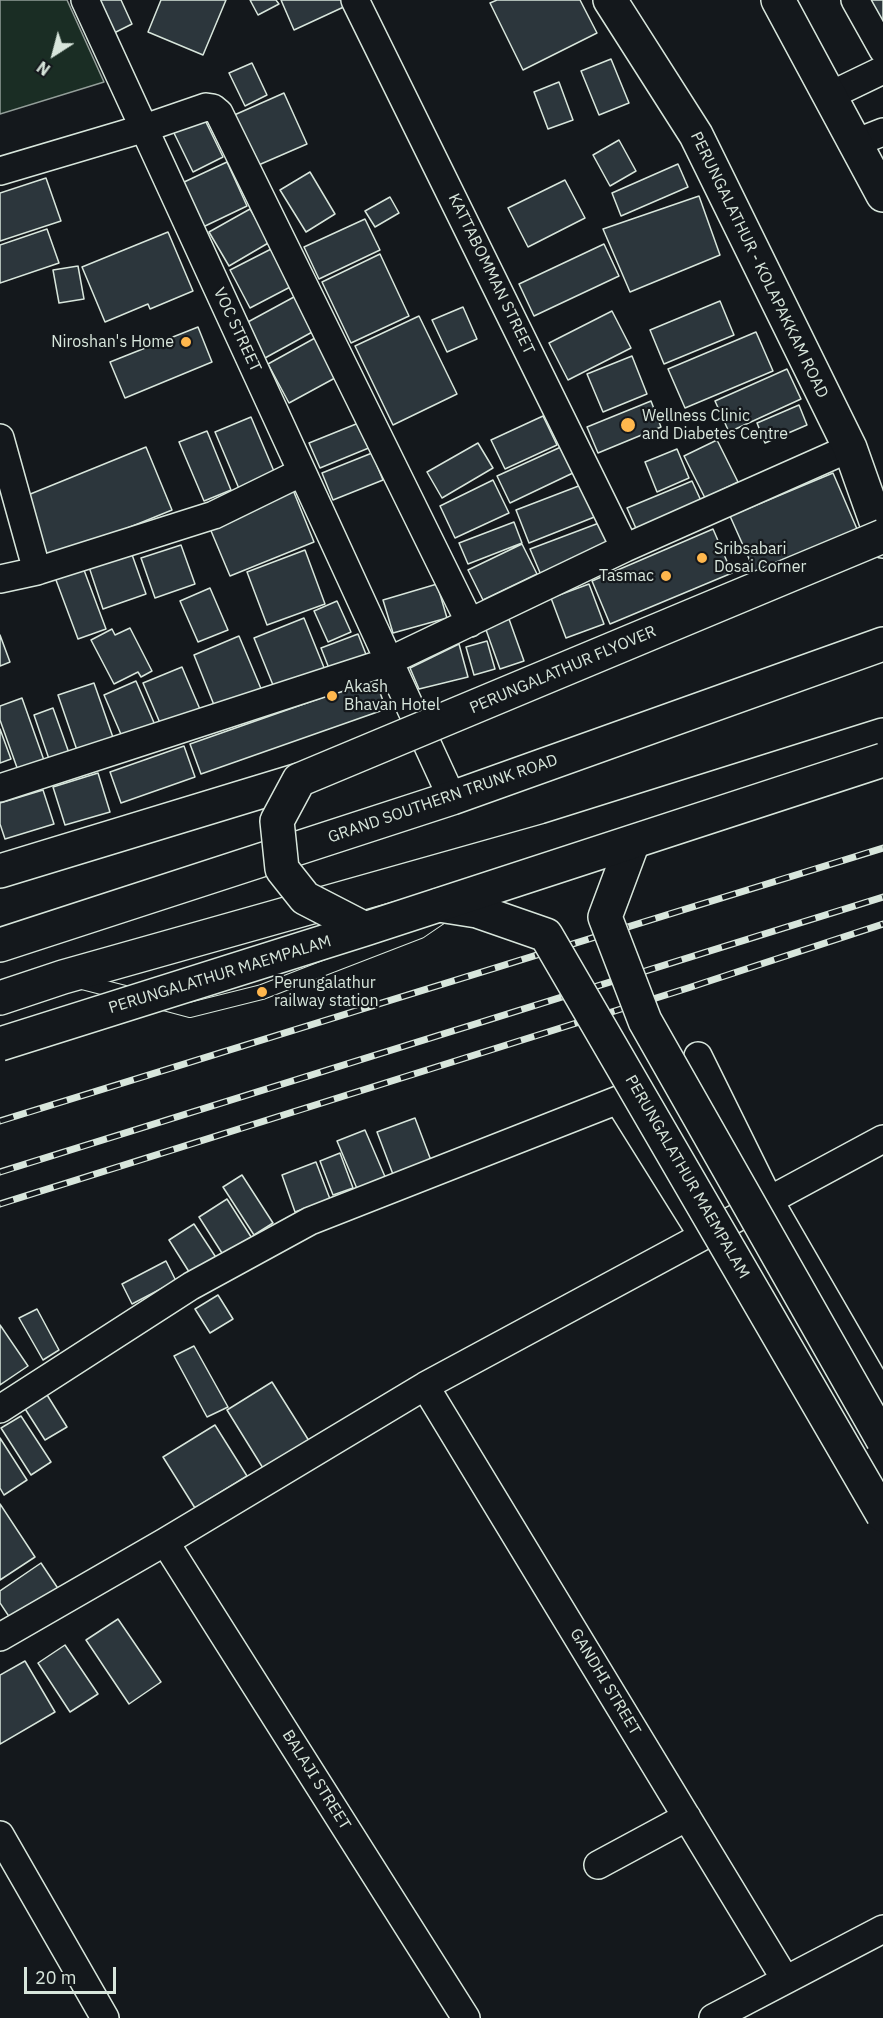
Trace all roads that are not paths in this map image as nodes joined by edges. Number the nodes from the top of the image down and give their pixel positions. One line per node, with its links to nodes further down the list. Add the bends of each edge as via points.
1 (85, 0): 9 (street, VOC STREET)
2 (355, 0): 18 (street, KATTABOMMAN STREET)
3 (610, 0): 14 (main road, PERUNGALATHUR - KOLAPAKKAM ROAD, via 696,135)
4 (778, 0): 8 (main road)
5 (855, 0): 6 (street)
6 (883, 50)
7 (883, 70): 8 (street)
8 (829, 96): 10 (main road)
9 (145, 128): 11 (street); 15 (street, VOC STREET); 21 (street, via 206,107 213,108 224,120)
10 (869, 138): 12 (main road)
11 (0, 171)
12 (883, 195)
13 (0, 438): 19 (street)
14 (849, 448): 17 (main road, PERUNGALATHUR - KOLAPAKKAM ROAD); 18 (street)
15 (302, 472): 19 (street, via 214,515); 23 (street, VOC STREET)
16 (883, 536): 26 (main road, PERUNGALATHUR FLYOVER, bridge)
17 (883, 542)
18 (625, 548): 21 (street)
19 (37, 571): 20 (street)
20 (0, 579)
21 (470, 623): 23 (street)
22 (883, 644): 28 (main road, GRAND SOUTHERN TRUNK ROAD)
23 (387, 662): 27 (street); 28 (street, VOC STREET)
24 (883, 735): 29 (main road)
25 (883, 760): 30 (main road, PERUNGALATHUR MAEMPALAM, bridge)
26 (299, 780): 31 (main road, PERUNGALATHUR FLYOVER); 33 (main road, bridge, via 278,821 282,869 305,898)
27 (0, 788)
28 (452, 798): 34 (main road, GRAND SOUTHERN TRUNK ROAD)
29 (549, 840): 35 (main road); 35 (lane, via 420,931 262,992 190,1010)
30 (633, 842): 32 (main road, PERUNGALATHUR MAEMPALAM, bridge); 45 (main road, bridge, via 605,917 645,1021)
31 (0, 871)
32 (439, 905): 33 (main road, PERUNGALATHUR MAEMPALAM, bridge); 46 (main road, PERUNGALATHUR MAEMPALAM, bridge, via 477,911 546,935)
33 (365, 929): 37 (main road, PERUNGALATHUR MAEMPALAM, bridge)
34 (0, 945)
35 (63, 977): 36 (main road)
36 (0, 998)
37 (0, 1044)
38 (698, 1056): 40 (street)
39 (883, 1139): 40 (street)
40 (769, 1200): 41 (street); 43 (street)
41 (703, 1236): 42 (street); 44 (street, via 618,1100 310,1221 191,1286); 47 (street)
42 (425, 1386): 48 (street); 50 (street, GANDHI STREET)
43 (883, 1397)
44 (0, 1409)
45 (883, 1440)
46 (883, 1515)
47 (883, 1529)
48 (165, 1542): 49 (street); 56 (street, BALAJI STREET)
49 (0, 1636)
50 (687, 1817): 52 (street); 54 (street, GANDHI STREET)
51 (0, 1835): 55 (street)
52 (598, 1865)
53 (883, 1929): 54 (street)
54 (785, 1979): 57 (street)
55 (105, 2018)
56 (466, 2018)
57 (712, 2018)

